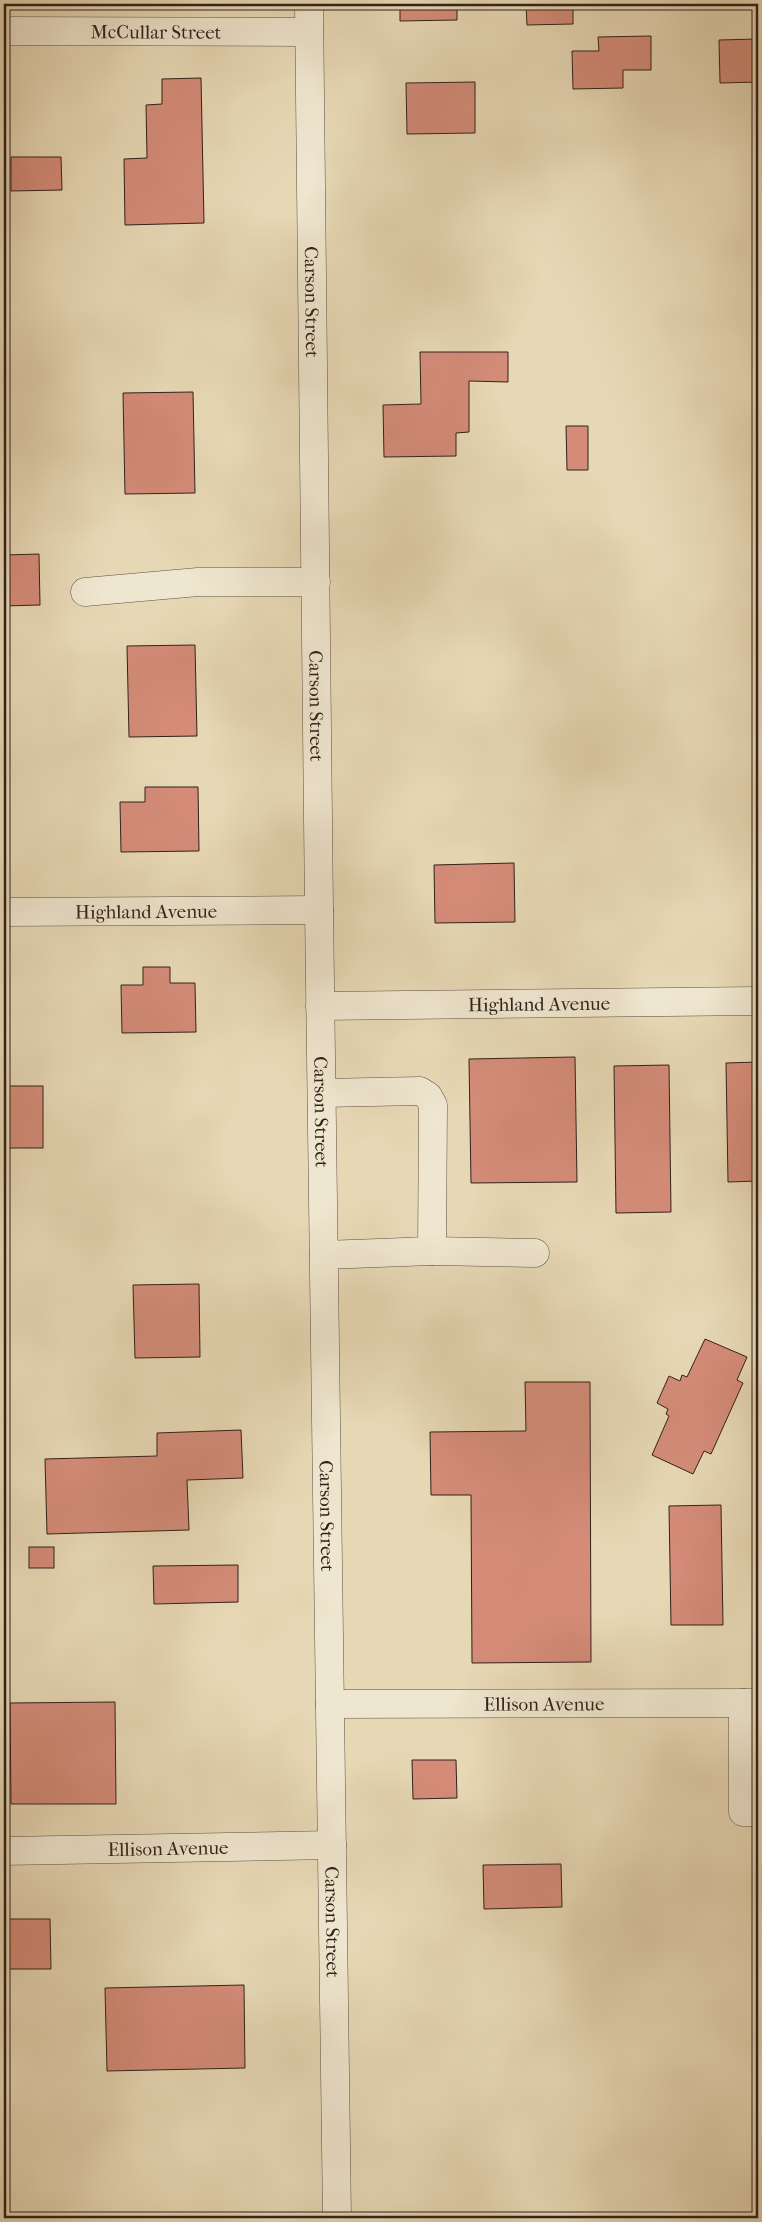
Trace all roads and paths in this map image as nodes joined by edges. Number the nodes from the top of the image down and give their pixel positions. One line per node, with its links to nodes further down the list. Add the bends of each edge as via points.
1 (310, 4): 3 (street, Carson Street)
2 (4, 31): 3 (street, McCullar Street)
3 (309, 32): 4 (street, Carson Street)
4 (316, 582): 5 (street, via 198,582); 6 (street, Carson Street)
5 (85, 592)
6 (319, 910): 7 (street, Highland Avenue); 9 (street, Carson Street)
7 (4, 912)
8 (758, 1001): 9 (street, Highland Avenue)
9 (320, 1006): 10 (street, Carson Street)
10 (322, 1093): 11 (street, via 420,1091 432,1100); 13 (street, Carson Street)
11 (432, 1251): 12 (street); 13 (street)
12 (535, 1253)
13 (324, 1255): 15 (street, Carson Street)
14 (751, 1703): 15 (street, Ellison Avenue); 16 (street, via 743,1812)
15 (330, 1704): 17 (street, Carson Street)
16 (758, 1812)
17 (332, 1845): 18 (street, Ellison Avenue); 19 (street, Carson Street)
18 (4, 1851)
19 (337, 2218)

